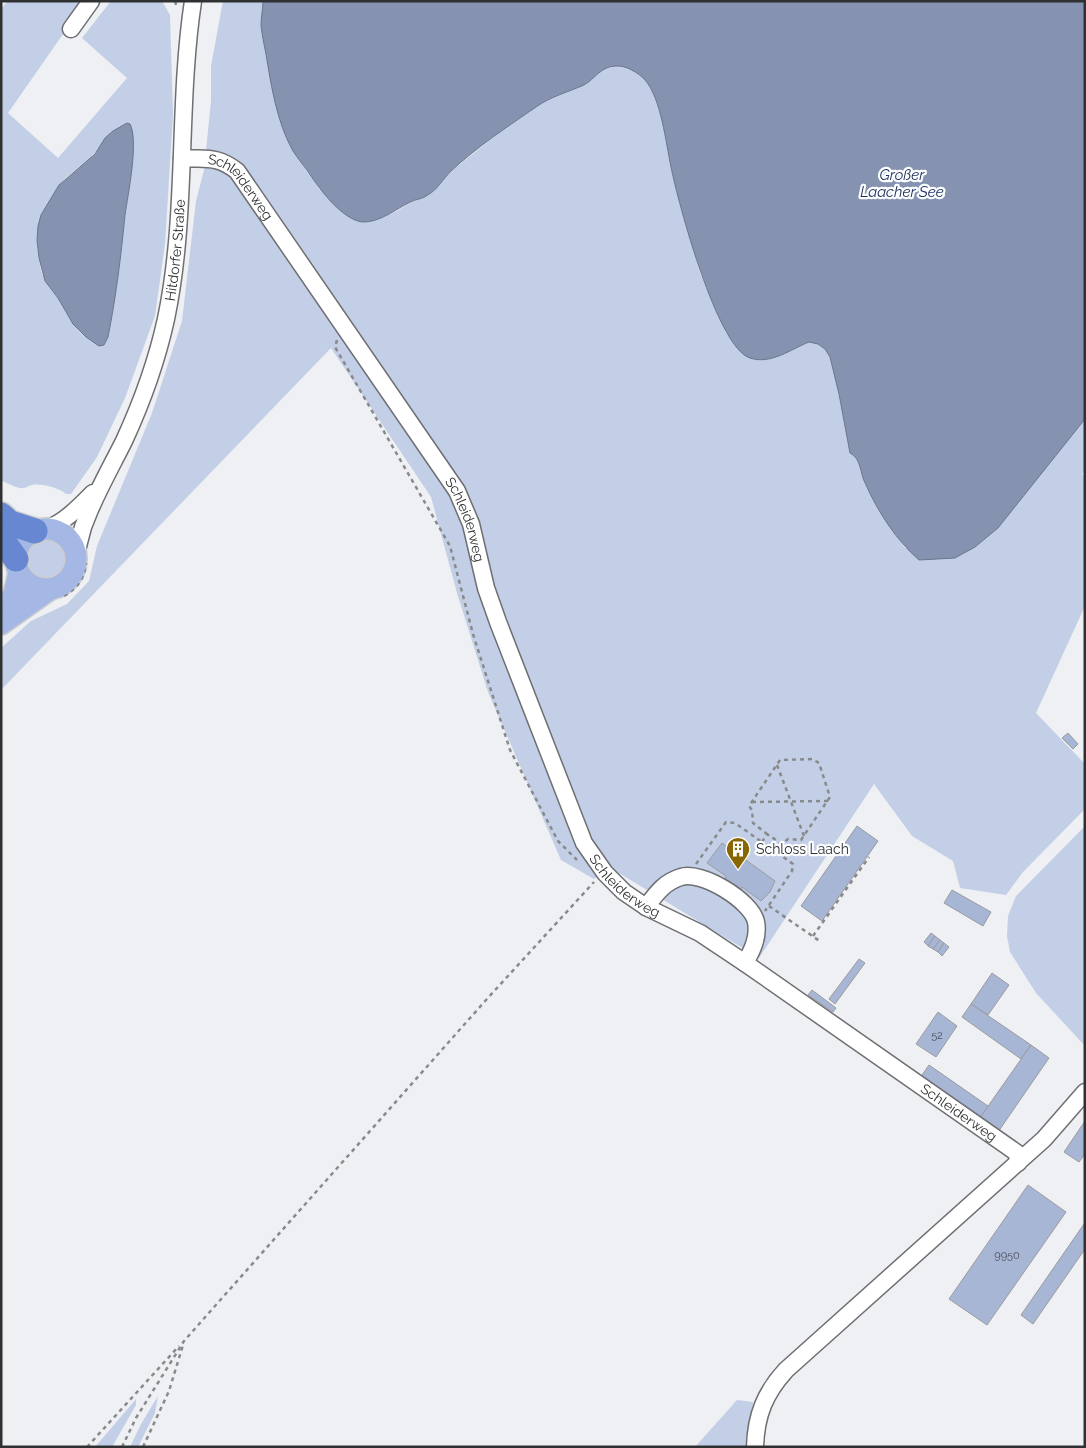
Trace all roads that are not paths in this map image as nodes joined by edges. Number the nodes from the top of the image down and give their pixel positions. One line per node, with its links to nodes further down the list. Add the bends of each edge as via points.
1 (92, 1): 3 (street)
2 (193, 1): 4 (street, Hitdorfer Straße)
3 (71, 29)
4 (182, 158): 5 (street, Hitdorfer Straße, via 180,225 166,320 132,422); 14 (street, Schleiderweg, via 215,159 237,171 457,491 471,524 486,588 584,843 605,873)
5 (100, 486): 7 (street, Hitdorfer Straße, via 69,516); 9 (street, Hitdorfer Straße)
6 (1, 515): 7 (highway, via 10,523)
7 (41, 530): 9 (main road, via 63,534 74,546); 10 (main road, via 21,542 17,550)
8 (1, 538): 10 (highway)
9 (76, 554): 11 (main road, via 77,564 68,582)
10 (17, 566): 11 (main road, via 31,586); 12 (main road, via 14,594)
11 (49, 590): 13 (main road)
12 (1, 618)
13 (1, 624)
14 (646, 907): 15 (street, Schleiderweg, via 700,933); 15 (street, via 666,883 683,876 713,883 746,906 756,921 755,942)
15 (745, 963): 17 (street, Schleiderweg, via 1017,1153)
16 (1085, 1092): 17 (street)
17 (1018, 1163): 18 (street, via 772,1385 763,1404)
18 (755, 1447)

